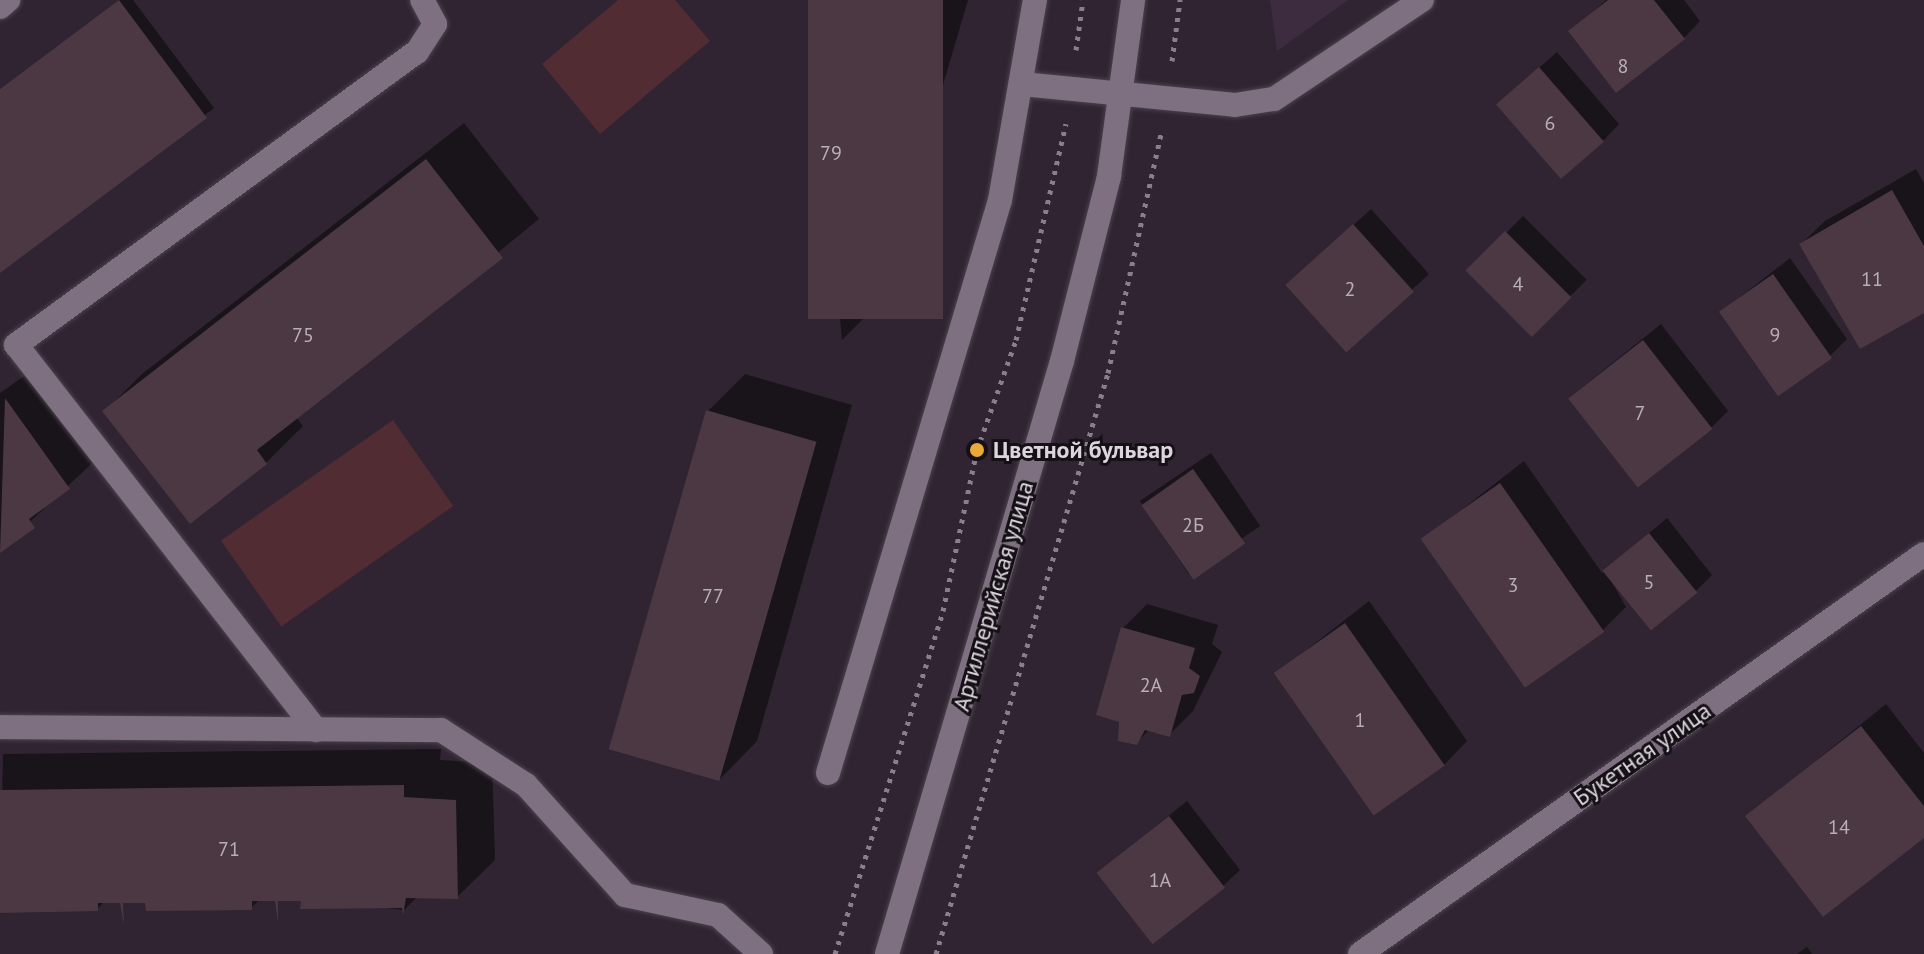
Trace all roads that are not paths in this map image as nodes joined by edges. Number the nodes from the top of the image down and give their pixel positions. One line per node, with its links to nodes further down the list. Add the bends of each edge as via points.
1 (8, 0): 6 (street)
2 (422, 0): 9 (street, via 435,24 417,52)
3 (1035, 0): 7 (street)
4 (1133, 0): 8 (street, Артиллерийская улица)
5 (1422, 0): 8 (street, via 1274,99 1235,105)
6 (0, 7)
7 (1022, 84): 8 (street); 13 (street, via 1000,200)
8 (1119, 97): 15 (street, Артиллерийская улица, via 1109,176 1062,361)
9 (8, 351): 12 (street)
10 (1924, 554): 16 (street, Букетная улица)
11 (0, 727): 12 (street)
12 (316, 730): 14 (street, via 441,730 526,785 625,895 718,915)
13 (828, 773)
14 (761, 954)
15 (887, 954)
16 (1360, 954)

